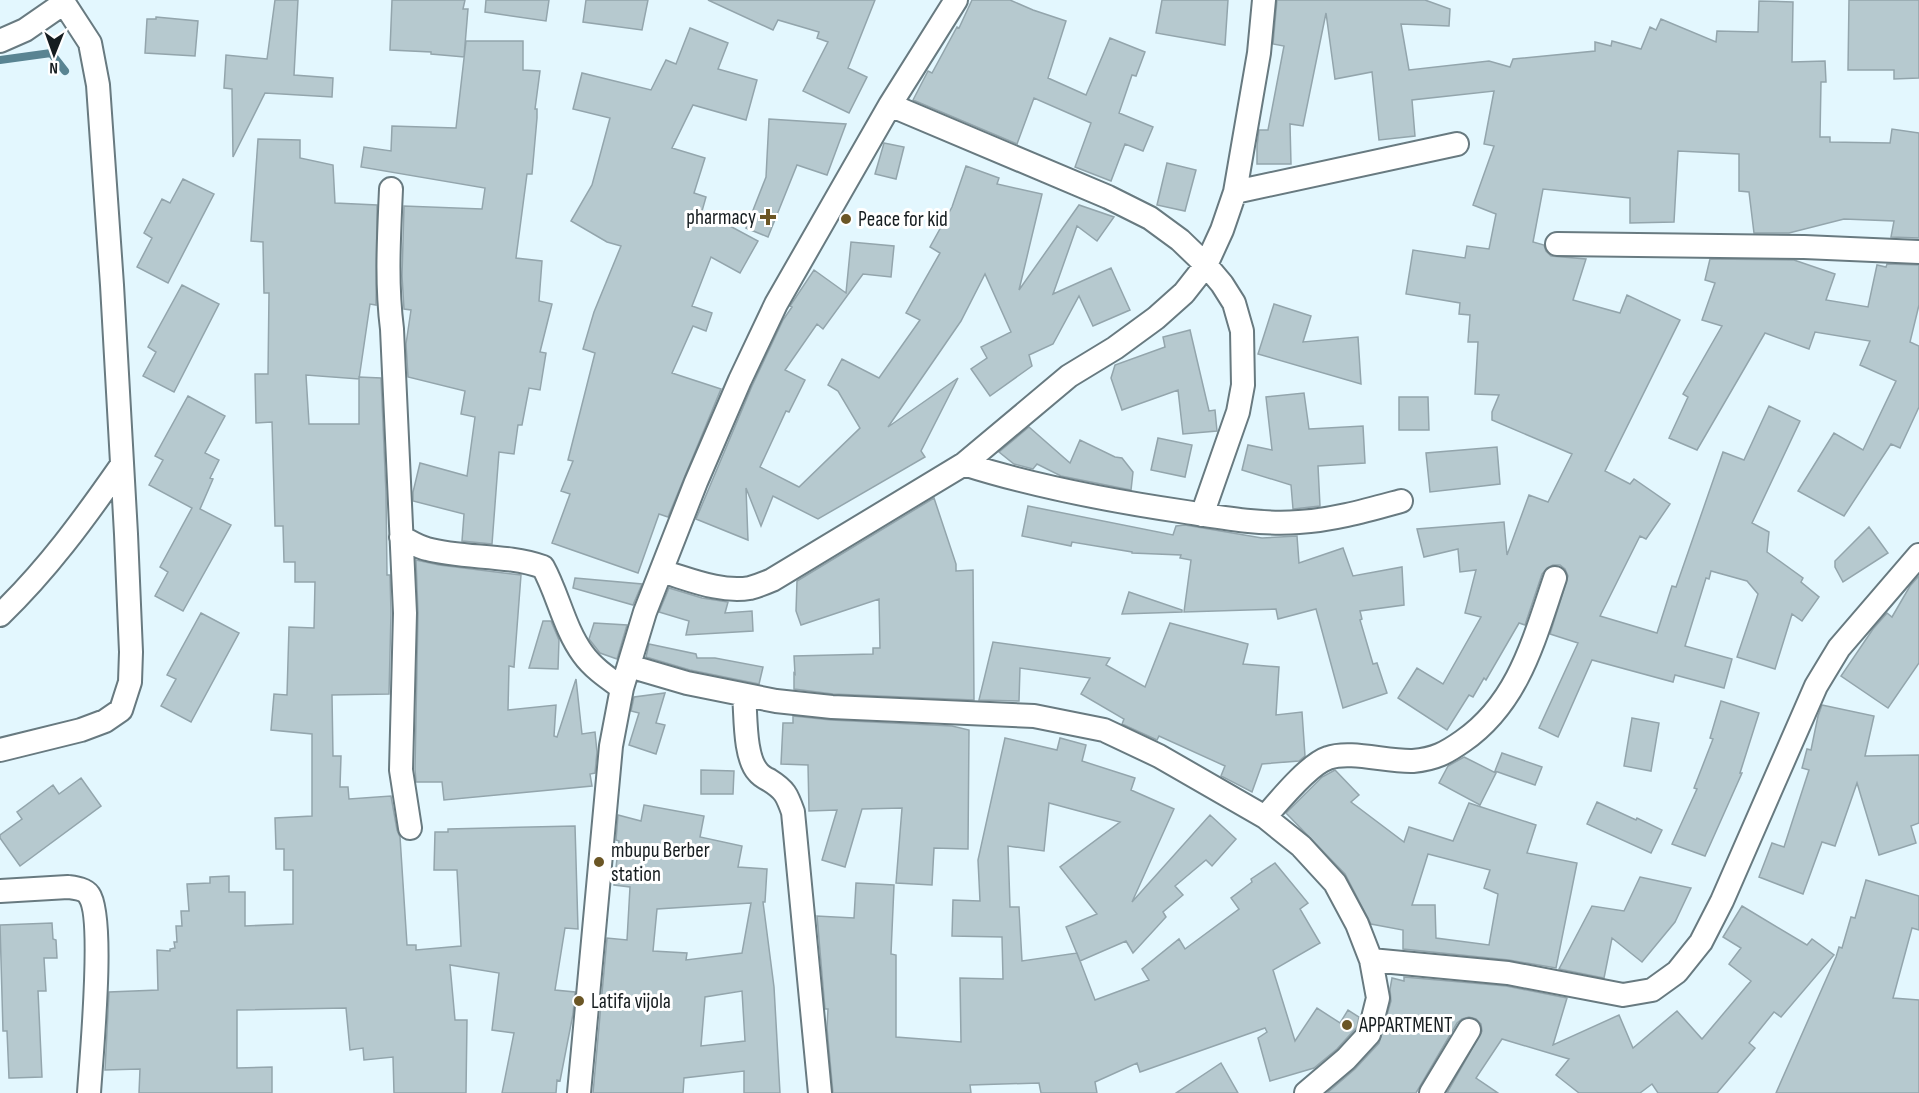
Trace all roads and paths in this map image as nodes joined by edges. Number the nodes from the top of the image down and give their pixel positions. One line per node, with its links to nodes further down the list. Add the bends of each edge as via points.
1 (956, 0): 5 (street)
2 (1264, 0): 8 (street)
3 (63, 2): 4 (street, via 25,30); 13 (street, via 90,43 98,85)
4 (0, 41)
5 (890, 105): 11 (street, via 1150,218); 18 (street, via 772,314 740,380)
6 (1457, 144): 8 (street)
7 (391, 189): 16 (street, via 388,302)
8 (1235, 192): 11 (street)
9 (1557, 244): 10 (street)
10 (1919, 252)
11 (1206, 265): 12 (street, via 1184,293 1156,318 1069,376); 15 (street, via 1234,303 1244,358 1238,412)
12 (964, 464): 15 (street, via 1045,486); 18 (street, via 772,580 751,588 714,586)
13 (121, 466): 20 (street, via 73,534); 24 (street, via 131,652 130,681 121,710 81,730)
14 (1401, 501): 15 (street, via 1364,512 1298,522)
15 (1202, 515)
16 (401, 537): 22 (street, via 424,549 543,567 582,653); 26 (street, via 405,613 401,771)
17 (1919, 555): 28 (street, via 1839,648 1816,686 1722,901 1701,942 1677,972 1652,990 1623,995 1508,973)
18 (661, 571): 21 (street)
19 (1555, 578): 25 (street, via 1514,686 1477,731 1442,756 1414,761 1344,754 1326,758)
20 (0, 615)
21 (629, 666): 22 (street); 23 (street)
22 (622, 688): 31 (street, via 611,746)
23 (744, 695): 25 (street, via 832,707 1034,716 1104,730 1159,756); 32 (street, via 753,765 759,774 782,788 793,812)
24 (0, 750)
25 (1265, 817): 28 (street, via 1301,846 1335,883)
26 (410, 828)
27 (0, 891): 30 (street, via 68,887 89,894 97,941)
28 (1371, 960): 33 (street, via 1378,998 1369,1034)
29 (1469, 1030): 34 (street)
30 (89, 1093)
31 (579, 1093)
32 (820, 1093)
33 (1306, 1093)
34 (1431, 1093)

